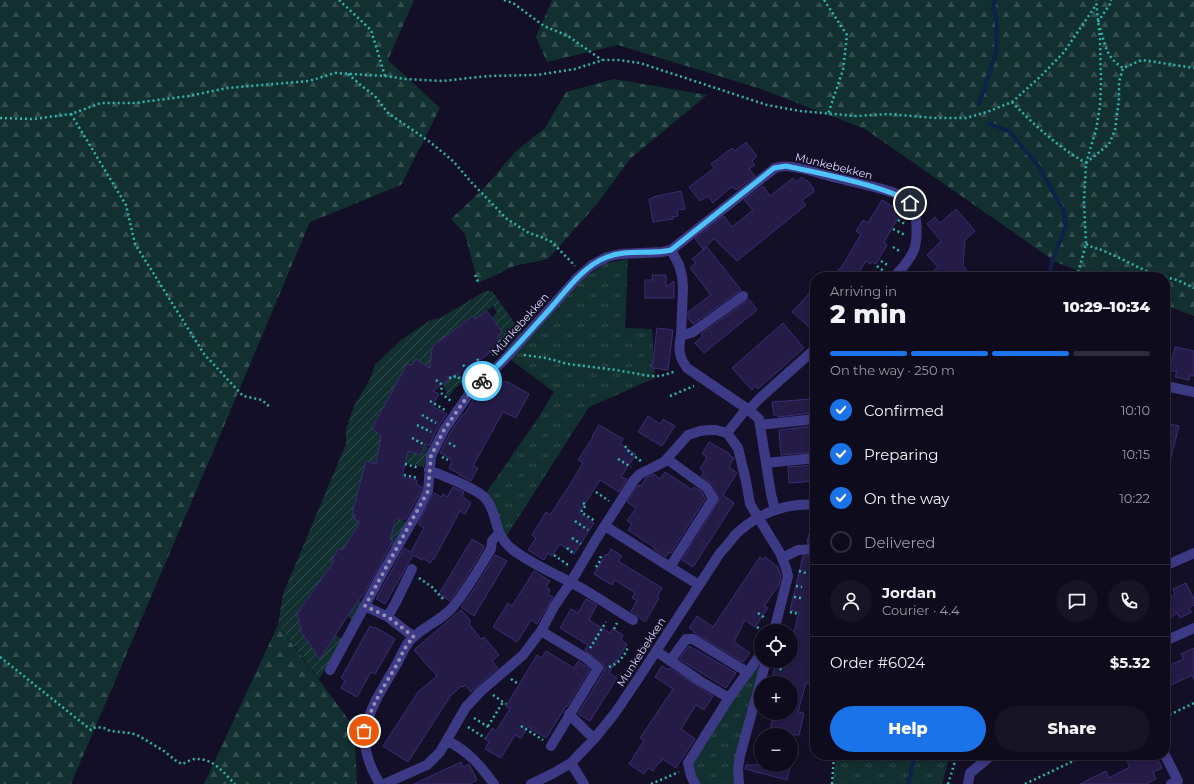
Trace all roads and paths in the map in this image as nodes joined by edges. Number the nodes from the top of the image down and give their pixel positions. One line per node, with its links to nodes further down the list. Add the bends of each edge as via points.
1 (339, 0): 12 (path, via 371,30)
2 (504, 0): 8 (path, via 513,3 544,26 568,36)
3 (824, 0): 15 (path, via 847,35 843,70)
4 (1096, 0): 6 (path)
5 (1111, 0): 7 (path)
6 (1096, 5): 7 (path); 13 (path, via 1064,52)
7 (1098, 22): 9 (path, via 1109,56); 17 (path, via 1100,106)
8 (602, 60): 12 (path, via 576,69 537,75 488,76 442,81); 15 (path, via 640,63 767,105)
9 (1124, 68): 10 (path, via 1142,60); 17 (path, via 1119,82 1115,130 1109,144)
10 (1194, 68)
11 (348, 73): 12 (path); 14 (path, via 336,73 309,81 227,88 143,102 101,103); 33 (path, via 375,96 388,113 454,161 507,219 529,233 552,242)
12 (385, 76)
13 (1012, 102): 15 (path, via 966,118); 17 (path, via 1071,155)
14 (71, 114): 16 (path, via 34,119); 58 (path, via 126,205 135,244 204,354 243,396 262,400)
15 (828, 114)
16 (0, 118)
17 (1086, 163): 22 (path)
18 (898, 220): 19 (path)
19 (906, 225)
20 (893, 229): 21 (path)
21 (905, 235)
22 (1086, 244): 31 (path); 32 (path)
23 (893, 247): 25 (path)
24 (671, 250): 30 (street, Munkebekken, via 774,168 786,166 906,198 915,210 916,247 909,261); 33 (street, Munkebekken, via 607,257); 39 (street, via 682,276)
25 (902, 253)
26 (881, 260): 28 (path)
27 (877, 266): 29 (path)
28 (890, 266)
29 (886, 272)
30 (894, 272)
31 (1078, 272)
32 (1153, 272)
33 (582, 274): 43 (street, Munkebekken)
34 (475, 275): 36 (path)
35 (1170, 278): 37 (path)
36 (479, 284)
37 (1194, 288)
38 (743, 296): 39 (street, via 693,332)
39 (681, 336): 47 (street, via 679,353)
40 (490, 350): 42 (path)
41 (810, 353): 59 (street)
42 (495, 355)
43 (507, 356): 47 (path, via 526,355 650,376 661,376); 77 (street, Munkebekken, via 469,394 445,428)
44 (477, 359): 46 (path)
45 (463, 365): 48 (path)
46 (482, 365)
47 (687, 368): 51 (street)
48 (474, 374)
49 (449, 378): 52 (path, via 457,376)
50 (436, 380): 56 (path, via 441,384 442,394)
51 (705, 380): 55 (path); 59 (street)
52 (464, 384)
53 (1170, 387): 54 (street)
54 (1194, 392)
55 (670, 396)
56 (448, 399)
57 (430, 401): 60 (path)
58 (271, 408)
59 (748, 409): 65 (street, via 759,419); 67 (street)
60 (444, 410)
61 (422, 415): 63 (path)
62 (810, 420): 65 (street)
63 (436, 423)
64 (417, 425): 66 (path)
65 (760, 425): 75 (street)
66 (431, 432)
67 (727, 433): 73 (street, via 704,430 688,435); 86 (street, via 738,448 750,504)
68 (412, 438): 69 (path)
69 (424, 444)
70 (625, 446): 74 (path)
71 (618, 459): 78 (path)
72 (810, 459): 75 (street)
73 (667, 460): 88 (street, via 640,474); 103 (street, via 707,488 713,498)
74 (642, 462)
75 (766, 463): 85 (street)
76 (405, 464): 77 (path)
77 (424, 469): 90 (street, via 476,491 486,499); 107 (street, Munkebekken, via 428,491)
78 (632, 469)
79 (404, 475): 80 (path)
80 (418, 478)
81 (596, 492): 82 (path)
82 (608, 501)
83 (584, 503): 88 (path, via 586,505 581,512)
84 (810, 505): 85 (street, Munkebekken)
85 (776, 510): 86 (street, Munkebekken)
86 (759, 518): 99 (street); 106 (street, Munkebekken, via 737,534)
87 (575, 521): 89 (path)
88 (600, 524): 103 (street); 105 (street)
89 (590, 531)
90 (499, 533): 105 (street, via 502,540 513,550 552,574); 108 (street, via 492,541 491,549 468,588)
91 (572, 538): 92 (path)
92 (581, 544)
93 (566, 548): 98 (path)
94 (810, 549): 99 (street, via 798,550)
95 (602, 550): 102 (path)
96 (1194, 553): 100 (street)
97 (554, 555): 101 (path)
98 (575, 555)
99 (782, 558): 112 (street, via 788,576)
100 (1170, 564)
101 (569, 566)
102 (596, 567)
103 (670, 567): 106 (street)
104 (412, 571): 108 (path, via 432,587); 109 (street)
105 (571, 582): 110 (street); 114 (street)
106 (699, 585): 118 (street, Munkebekken)
107 (365, 606): 109 (street); 125 (street, Munkebekken)
108 (451, 608): 115 (street)
109 (388, 617): 115 (street)
110 (632, 620)
111 (606, 622): 119 (path)
112 (776, 624)
113 (1194, 628): 116 (street)
114 (541, 631): 119 (street); 131 (street, via 523,655 480,692)
115 (414, 637): 146 (street, via 408,642 380,692 364,731 371,769)
116 (1170, 639)
117 (628, 647): 123 (path, via 618,662 610,667)
118 (656, 651): 121 (street); 135 (street, Munkebekken, via 615,713)
119 (583, 656): 123 (street)
120 (0, 657): 145 (path, via 91,730 96,727 132,733 182,764 196,758 206,760 218,767)
121 (670, 661): 126 (street, via 686,638); 127 (street)
122 (754, 663): 126 (street)
123 (598, 668): 130 (street)
124 (764, 668): 153 (street, via 740,756)
125 (330, 670)
126 (747, 672): 127 (street)
127 (729, 698): 144 (street, via 688,763)
128 (503, 702): 131 (path, via 489,727)
129 (1194, 703): 132 (path)
130 (569, 714): 135 (street); 137 (street)
131 (460, 715): 134 (path); 136 (street)
132 (1170, 715)
133 (521, 726): 137 (path)
134 (485, 738)
135 (594, 739): 143 (street, Munkebekken)
136 (448, 741): 147 (street, via 427,765); 148 (street, via 475,759)
137 (551, 746)
138 (834, 760): 154 (path)
139 (955, 760): 155 (path)
140 (986, 760): 156 (street, via 970,773)
141 (1075, 760): 157 (path)
142 (1168, 760): 158 (street, via 1178,781)
143 (571, 763): 149 (street, Munkebekken); 150 (street)
144 (689, 768): 151 (path); 152 (street)
145 (235, 784)
146 (380, 784)
147 (384, 784)
148 (494, 784)
149 (531, 784)
150 (584, 784)
151 (651, 784)
152 (695, 784)
153 (739, 784)
154 (832, 784)
155 (948, 784)
156 (968, 784)
157 (1025, 784)
158 (1171, 784)

